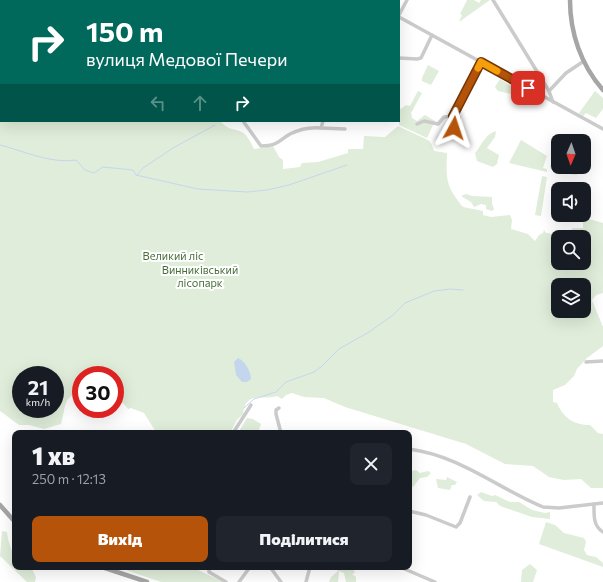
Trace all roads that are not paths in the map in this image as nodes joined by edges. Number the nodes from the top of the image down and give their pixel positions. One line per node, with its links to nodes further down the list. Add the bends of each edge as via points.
1 (407, 0): 4 (street)
2 (493, 0): 11 (street)
3 (570, 0): 8 (main road, via 572,26)
4 (400, 14)
5 (400, 17): 6 (street)
6 (432, 35): 7 (street, via 421,58); 9 (street)
7 (400, 58)
8 (584, 60): 10 (main road); 11 (street, via 566,73)
9 (481, 62): 12 (street); 13 (street)
10 (603, 90)
11 (550, 91): 12 (street)
12 (553, 102): 19 (street)
13 (453, 116): 16 (street, via 444,117 438,124 424,121); 18 (street, via 456,119)
14 (244, 122): 17 (street, via 262,146 281,142 296,131 312,127)
15 (324, 122): 17 (street)
16 (417, 124)
17 (321, 128): 20 (street)
18 (454, 128)
19 (603, 129)
20 (345, 130)
21 (603, 361): 22 (street)
22 (586, 362)
23 (251, 405): 25 (street)
24 (279, 408): 26 (street, via 276,414)
25 (235, 430)
26 (280, 430)
27 (412, 450): 30 (street, via 438,454 454,461 543,507)
28 (470, 497): 32 (street, via 460,524 456,527)
29 (603, 503): 30 (street)
30 (594, 504): 34 (street, via 595,522)
31 (0, 505): 33 (main road)
32 (412, 512)
33 (12, 519)
34 (603, 532)
35 (111, 570): 41 (main road)
36 (209, 570): 42 (street)
37 (248, 570): 43 (street)
38 (272, 570): 44 (street)
39 (309, 570): 45 (street)
40 (407, 570): 46 (street)
41 (147, 582)
42 (226, 582)
43 (239, 582)
44 (281, 582)
45 (306, 582)
46 (435, 582)

